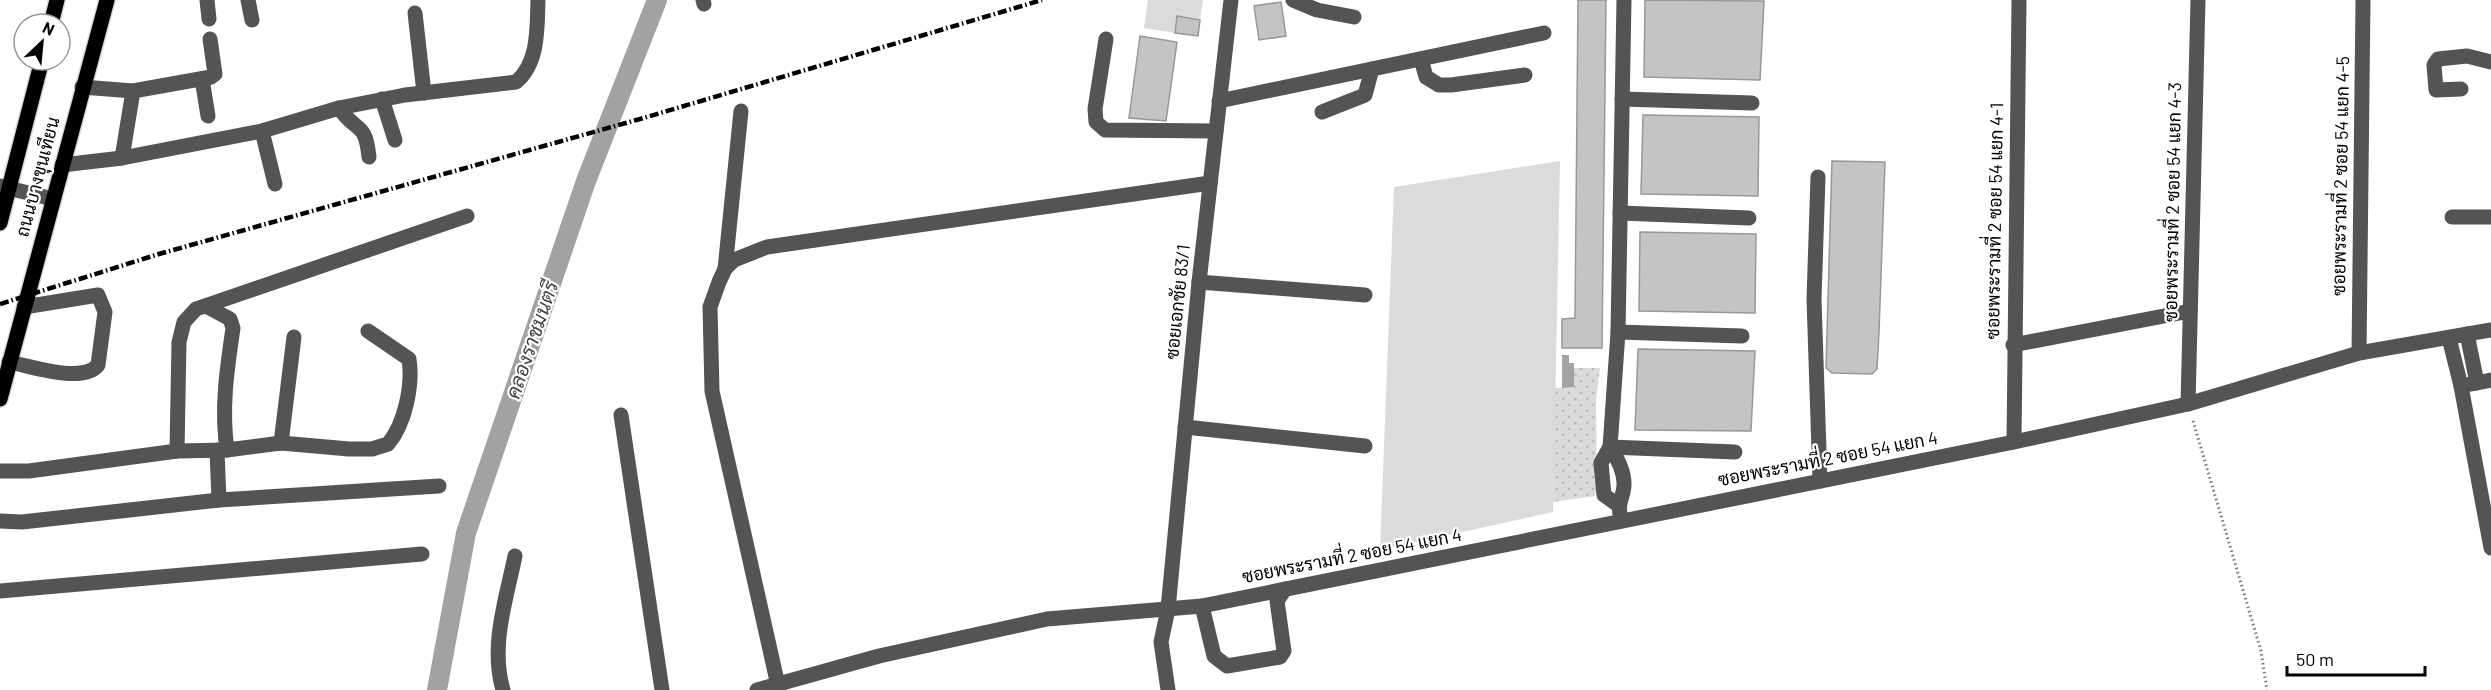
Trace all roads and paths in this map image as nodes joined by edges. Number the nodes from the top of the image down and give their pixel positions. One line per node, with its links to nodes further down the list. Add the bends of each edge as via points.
1 (107, 0): 24 (main road, ถนนบางขุนเทียน)
2 (207, 0): 13 (street)
3 (248, 0): 14 (street)
4 (538, 0): 27 (street, via 536,41 526,74 516,82)
5 (1231, 0): 30 (street, ซอยเอกชัย 83/1)
6 (1293, 0): 12 (street, via 1317,10)
7 (1624, 0): 29 (street)
8 (2019, 0): 66 (street, ซอยพระรามที่ 2 ซอย 54 แยก 4-1)
9 (2198, 0): 58 (street, ซอยพระรามที่ 2 ซอย 54 แยก 4-3)
10 (2363, 0): 67 (street, ซอยพระรามที่ 2 ซอย 54 แยก 4-5)
11 (415, 13): 27 (street)
12 (1354, 17)
13 (209, 19)
14 (252, 20)
15 (1544, 33): 18 (street)
16 (210, 39): 23 (street, via 215,74)
17 (1106, 39): 37 (street, via 1095,109 1096,122 1105,130)
18 (1420, 59): 20 (street); 22 (street, via 1426,77 1439,85)
19 (2491, 63): 25 (street, via 2467,56 2438,59 2434,65 2436,90)
20 (1372, 69): 30 (street); 34 (street, via 1365,94)
21 (38, 72): 45 (main road, ถนนบางขุนเทียน)
22 (1525, 75)
23 (202, 79): 26 (street); 35 (street)
24 (81, 87): 26 (street); 41 (main road, ถนนบางขุนเทียน)
25 (2461, 89)
26 (133, 91): 40 (street)
27 (424, 93): 28 (street)
28 (382, 99): 32 (street); 38 (street)
29 (1622, 99): 31 (street); 47 (street)
30 (1219, 101): 37 (street, ซอยเอกชัย 83/1)
31 (1752, 103)
32 (339, 108): 36 (street); 39 (street, via 362,129)
33 (741, 111): 53 (street)
34 (1322, 112)
35 (208, 116)
36 (262, 131): 40 (street); 44 (street)
37 (1216, 131): 43 (street, ซอยเอกชัย 83/1)
38 (395, 140)
39 (369, 157)
40 (122, 158): 41 (street)
41 (62, 165): 46 (main road, ถนนบางขุนเทียน)
42 (1818, 177): 83 (street, via 1814,299)
43 (1210, 183): 53 (street, via 767,247 734,260); 54 (street, ซอยเอกชัย 83/1)
44 (275, 184)
45 (4, 187): 46 (street); 52 (main road, ถนนบางขุนเทียน)
46 (52, 199): 57 (main road, ถนนบางขุนเทียน)
47 (1620, 213): 51 (street); 61 (street)
48 (467, 216): 56 (street)
49 (2452, 217): 50 (street)
50 (2491, 217)
51 (1749, 218)
52 (0, 223)
53 (725, 269): 95 (street, via 710,307 712,391)
54 (1199, 282): 55 (street); 74 (street, ซอยเอกชัย 83/1)
55 (1365, 296)
56 (206, 306): 79 (street, via 230,319 233,327); 80 (street, via 196,309 184,322 179,342)
57 (24, 307): 68 (main road, ถนนบางขุนเทียน); 68 (street, via 98,295 105,312 98,365 89,372 72,375)
58 (2190, 311): 66 (street); 72 (street, ซอยพระรามที่ 2 ซอย 54 แยก 4-3)
59 (2491, 330): 62 (street, ซอยพระรามที่ 2 ซอย 54 แยก 4)
60 (368, 331): 76 (street, via 410,359 408,393 392,440 372,449)
61 (1618, 332): 63 (street); 78 (street)
62 (2467, 334): 65 (street, ซอยพระรามที่ 2 ซอย 54 แยก 4); 69 (street)
63 (1742, 336)
64 (294, 337): 76 (street)
65 (2449, 338): 67 (street, ซอยพระรามที่ 2 ซอย 54 แยก 4); 70 (street)
66 (2013, 345): 75 (street, ซอยพระรามที่ 2 ซอย 54 แยก 4-1)
67 (2359, 353): 72 (street, ซอยพระรามที่ 2 ซอย 54 แยก 4)
68 (6, 366): 71 (main road, ถนนบางขุนเทียน)
69 (2484, 381): 70 (street)
70 (2460, 386): 88 (street)
71 (0, 399)
72 (2188, 405): 75 (street, ซอยพระรามที่ 2 ซอย 54 แยก 4); 100 (path, via 2261,651)
73 (621, 415): 97 (street)
74 (1185, 427): 77 (street); 94 (street, ซอยเอกชัย 83/1)
75 (2014, 442): 83 (street, ซอยพระรามที่ 2 ซอย 54 แยก 4)
76 (281, 443): 79 (street)
77 (1365, 446)
78 (1610, 447): 81 (street); 86 (street, via 1620,461 1624,490)
79 (222, 450): 80 (street); 85 (street)
80 (177, 451): 82 (street, via 29,471)
81 (1735, 452)
82 (0, 471)
83 (1820, 481): 86 (street, ซอยพระรามที่ 2 ซอย 54 แยก 4)
84 (439, 486): 85 (street)
85 (219, 500): 87 (street, via 22,522)
86 (1619, 512): 91 (street, ซอยพระรามที่ 2 ซอย 54 แยก 4, via 1404,567)
87 (0, 521)
88 (2491, 548)
89 (422, 554): 92 (street)
90 (515, 556): 96 (street, via 497,646)
91 (1285, 589): 93 (street, ซอยพระรามที่ 2 ซอย 54 แยก 4); 93 (street, via 1277,601 1284,642 1280,657 1227,666 1219,662 1214,656)
92 (0, 591)
93 (1202, 606): 94 (street, ซอยพระรามที่ 2 ซอย 54 แยก 4)
94 (1168, 609): 95 (street, ซอยพระรามที่ 2 ซอย 54 แยก 4, via 1047,619 879,656); 99 (street, ซอยเอกชัย 83/1, via 1161,642)
95 (779, 687): 98 (street, ซอยพระรามที่ 2 ซอย 54 แยก 4)
96 (503, 690)
97 (662, 690)
98 (757, 690)
99 (1168, 690)
100 (2267, 690)

